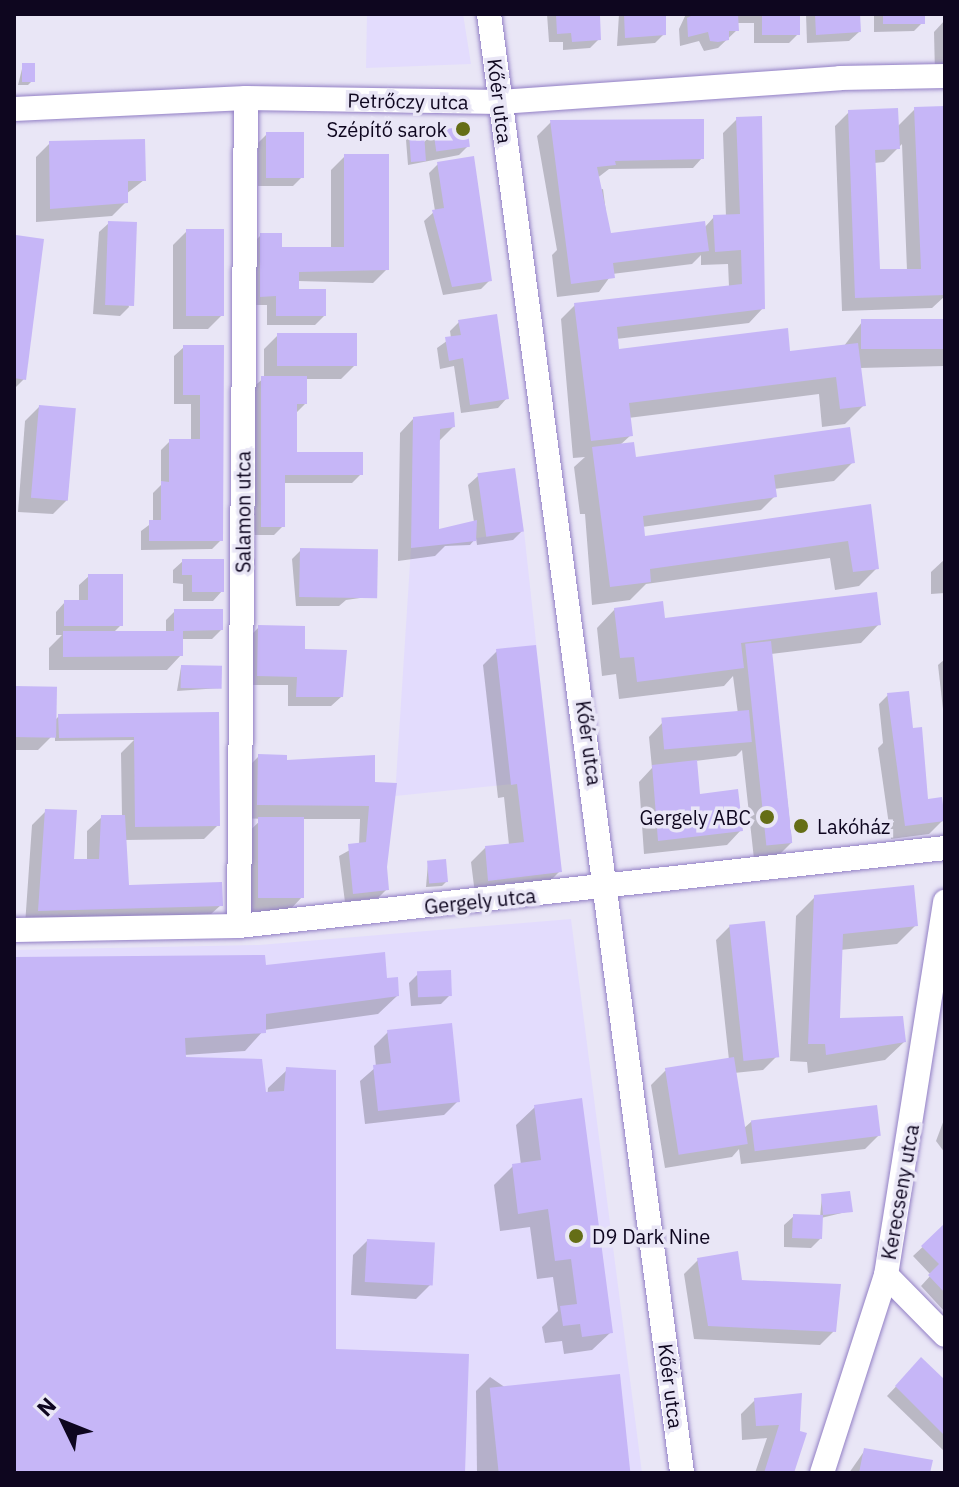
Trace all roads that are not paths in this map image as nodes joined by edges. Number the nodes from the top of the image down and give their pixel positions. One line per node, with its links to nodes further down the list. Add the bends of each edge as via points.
1 (489, 14): 4 (street, Kőér utca)
2 (945, 76): 4 (street, Petrőczy utca, via 840,78)
3 (246, 98): 4 (street, Petrőczy utca); 5 (street, Petrőczy utca); 9 (street, Salamon utca)
4 (500, 102): 7 (street, Kőér utca)
5 (14, 109)
6 (945, 848): 7 (street, Gergely utca)
7 (608, 886): 9 (street, Gergely utca); 14 (street, Kőér utca)
8 (945, 902): 11 (street, Kerecseny utca)
9 (239, 926): 10 (street, Gergely utca)
10 (14, 930)
11 (939, 1002): 12 (street, Kerecseny utca)
12 (886, 1275): 13 (street); 15 (street, Kerecseny utca)
13 (945, 1335)
14 (682, 1473)
15 (822, 1473)

